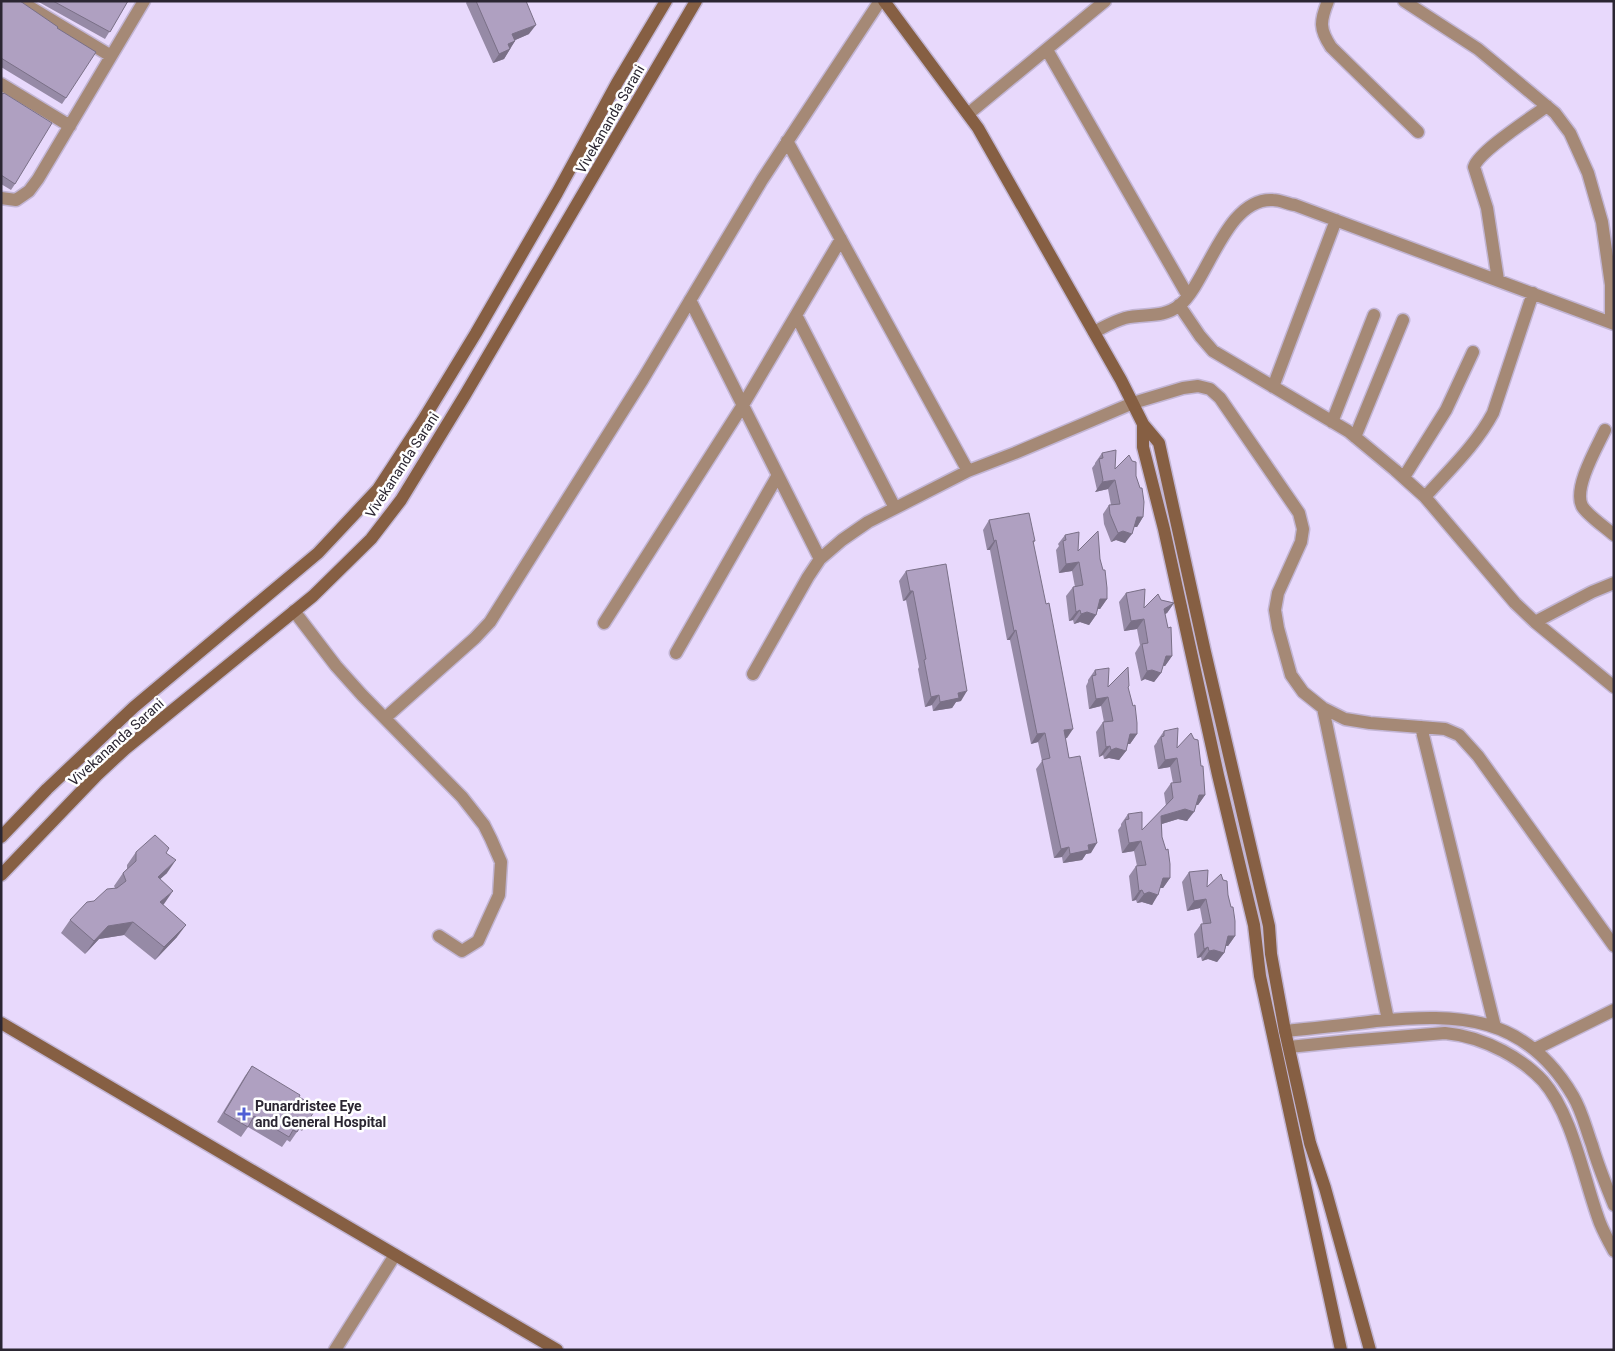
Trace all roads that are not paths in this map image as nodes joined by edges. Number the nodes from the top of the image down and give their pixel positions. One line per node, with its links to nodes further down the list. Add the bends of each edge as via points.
1 (20, 1): 11 (street)
2 (144, 1): 11 (street)
3 (666, 1): 19 (street, Vivekananda Sarani)
4 (696, 1): 21 (street, Vivekananda Sarani)
5 (880, 1): 17 (street)
6 (884, 1): 14 (street)
7 (1105, 1): 10 (street)
8 (1328, 1): 16 (street, via 1322,16 1323,36)
9 (1404, 1): 13 (street, via 1478,50)
10 (1047, 50): 14 (street); 26 (street)
11 (111, 56): 15 (street)
12 (1, 84): 15 (street)
13 (1547, 106): 23 (street, via 1476,160 1474,167 1487,208); 29 (street, via 1570,133 1588,173 1602,222)
14 (968, 114): 32 (street)
15 (70, 126): 18 (street, via 29,191 16,200)
16 (1418, 132)
17 (787, 142): 22 (street); 25 (street)
18 (1, 198)
19 (547, 210): 21 (street); 58 (street, Vivekananda Sarani, via 428,412 378,489 318,553 176,670 91,746)
20 (1336, 220): 23 (street); 26 (street, via 1272,200 1256,203 1241,213 1229,228); 34 (street)
21 (567, 222): 49 (street, Vivekananda Sarani, via 401,500 359,552)
22 (841, 239): 27 (street); 41 (street)
23 (1498, 280): 24 (street)
24 (1533, 293): 31 (street); 44 (street, via 1493,413 1474,443)
25 (690, 300): 36 (street); 56 (street, via 490,622)
26 (1184, 300): 32 (street, via 1168,312 1123,319); 34 (street, via 1200,336 1213,351)
27 (796, 315): 36 (street); 45 (street)
28 (1374, 315): 37 (street)
29 (1614, 319)
30 (1403, 320): 40 (street)
31 (1614, 324)
32 (1094, 332): 35 (street)
33 (1473, 352): 43 (street, via 1446,410)
34 (1274, 387): 37 (street)
35 (1133, 403): 38 (street); 41 (street); 55 (street, via 1183,388 1198,386 1210,389 1220,398 1299,513 1302,542 1278,593 1275,610 1291,675 1303,692)
36 (743, 405): 42 (street); 51 (street)
37 (1332, 422): 40 (street)
38 (1143, 424): 66 (street, via 1159,443 1161,451 1269,926); 70 (street, via 1143,447 1254,925 1260,976)
39 (1605, 430): 46 (street, via 1583,477 1580,500 1583,508)
40 (1355, 437): 43 (street)
41 (968, 471): 45 (street)
42 (778, 475): 47 (street); 52 (street)
43 (1404, 477): 44 (street)
44 (1425, 497): 50 (street)
45 (895, 508): 47 (street, via 868,522)
46 (1614, 535)
47 (820, 559): 53 (street)
48 (1614, 583): 50 (street)
49 (294, 611): 56 (street, via 336,666); 59 (street, Vivekananda Sarani, via 125,749)
50 (1535, 622): 54 (street)
51 (604, 623)
52 (676, 653)
53 (753, 674)
54 (1614, 687)
55 (1323, 708): 57 (street, via 1345,719); 63 (street)
56 (385, 718): 60 (street, via 462,797 484,825 501,862 499,895 478,942 462,950)
57 (1421, 727): 61 (street, via 1445,729 1459,735 1478,756); 65 (street)
58 (1, 836)
59 (1, 876)
60 (438, 936)
61 (1614, 946)
62 (1614, 1010): 68 (street)
63 (1388, 1020): 65 (street, via 1459,1018); 66 (street)
64 (1, 1023): 73 (street)
65 (1495, 1026): 68 (street)
66 (1285, 1031): 67 (street)
67 (1289, 1047): 69 (street, via 1310,1143); 72 (street, via 1446,1033 1478,1039 1514,1057 1544,1082 1557,1102)
68 (1535, 1049): 71 (street, via 1549,1062 1574,1097)
69 (1318, 1165): 70 (street); 77 (street)
70 (1303, 1170): 76 (street)
71 (1614, 1205)
72 (1614, 1251)
73 (395, 1255): 74 (street); 75 (street)
74 (335, 1350)
75 (557, 1350)
76 (1341, 1350)
77 (1370, 1350)

